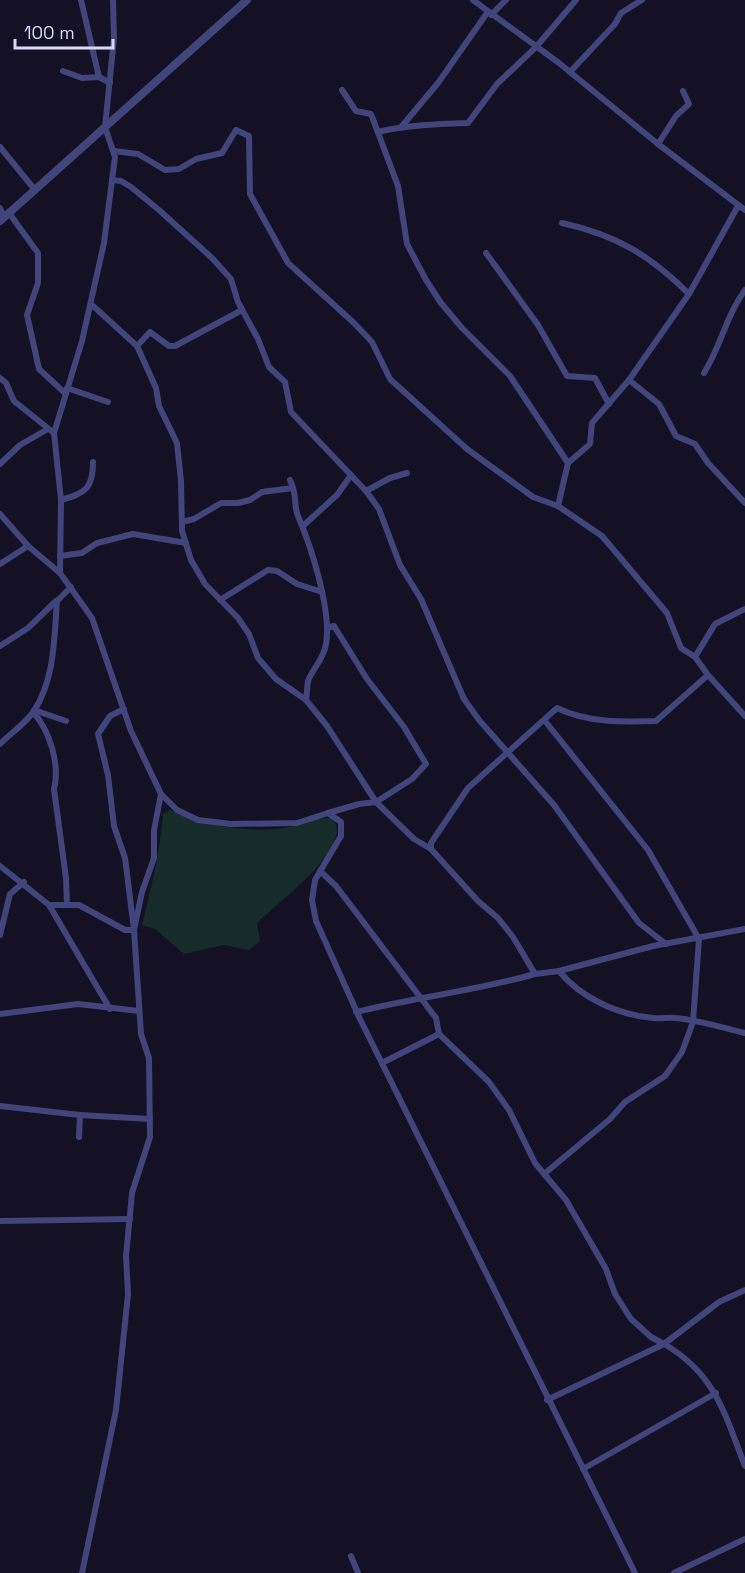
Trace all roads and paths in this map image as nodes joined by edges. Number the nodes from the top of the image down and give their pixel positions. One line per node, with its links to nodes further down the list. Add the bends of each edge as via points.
1 (81, 0): 12 (street)
2 (113, 0): 13 (street)
3 (247, 0): 17 (street)
4 (472, 0): 8 (street)
5 (506, 0): 8 (street)
6 (576, 0): 9 (street)
7 (642, 0): 11 (street, via 621,13)
8 (489, 14): 9 (street); 16 (street)
9 (536, 47): 11 (street); 16 (street, via 497,84 468,123)
10 (63, 71): 12 (street, via 82,78)
11 (570, 72): 19 (street)
12 (99, 77): 13 (street)
13 (110, 83): 17 (street)
14 (342, 90): 18 (street, via 356,111 371,114)
15 (683, 91): 19 (street, via 689,104)
16 (402, 126): 18 (street)
17 (105, 127): 21 (street); 23 (street)
18 (378, 132): 43 (street, via 398,186 407,244 426,280 462,328 510,376)
19 (658, 144): 24 (street)
20 (0, 147): 23 (street)
21 (114, 151): 22 (street); 52 (street, via 138,154 165,170 179,169 196,159 222,153 236,130 249,136 250,194 288,263 354,322 372,342 390,379 466,449 533,497)
22 (112, 180): 32 (street); 33 (street, via 131,187 212,258 231,279)
23 (35, 190): 27 (street)
24 (738, 206): 26 (street); 31 (street)
25 (0, 208): 27 (street)
26 (745, 210)
27 (4, 217): 38 (street, via 38,253 38,283 27,315 39,369)
28 (562, 223): 31 (street, via 624,242)
29 (486, 253): 40 (street, via 538,325 567,376 595,378)
30 (745, 290): 35 (street)
31 (689, 294): 37 (street)
32 (91, 304): 34 (street); 38 (street)
33 (242, 310): 34 (street, via 175,346 150,332); 46 (street, via 269,367 285,382 291,412)
34 (137, 346): 54 (street, via 177,443)
35 (704, 373)
36 (0, 378): 41 (street, via 14,401)
37 (629, 380): 40 (street); 51 (street, via 659,404 676,436 695,444)
38 (67, 391): 39 (street); 41 (street)
39 (108, 402)
40 (609, 404): 43 (street, via 592,423 590,444)
41 (51, 431): 44 (street, via 20,446); 50 (street)
42 (93, 462): 50 (street, via 93,478 86,489)
43 (568, 463): 52 (street)
44 (0, 464)
45 (407, 473): 49 (street)
46 (351, 475): 49 (street); 55 (street, via 337,495)
47 (290, 480): 48 (street)
48 (293, 488): 54 (street, via 262,492 238,503 221,503); 55 (street, via 296,514)
49 (366, 491): 77 (street, via 379,509 400,565 421,599 464,699)
50 (61, 500): 58 (street)
51 (745, 503)
52 (558, 506): 68 (street, via 602,536 667,613 681,648)
53 (0, 514): 57 (street)
54 (182, 522): 56 (street)
55 (304, 525): 62 (street)
56 (186, 543): 58 (street, via 133,534 97,543 82,553); 63 (street, via 205,584)
57 (28, 546): 59 (street); 60 (street)
58 (60, 556): 60 (street)
59 (0, 564)
60 (60, 573): 61 (street)
61 (71, 587): 64 (street); 71 (street, via 92,618)
62 (322, 592): 63 (street, via 268,570); 66 (street)
63 (220, 600): 70 (street, via 249,634 258,658 276,679)
64 (57, 601): 67 (street); 72 (street, via 54,658)
65 (745, 609): 68 (street, via 715,624)
66 (327, 628): 70 (street, via 326,645 308,681); 79 (street, via 334,626 426,764 412,779)
67 (0, 646)
68 (695, 657): 69 (street)
69 (708, 675): 73 (street); 75 (street, via 656,721 607,722 573,716 557,708)
70 (306, 700): 79 (street)
71 (124, 709): 78 (street); 88 (street, via 110,716 98,734 114,826 125,858)
72 (34, 711): 74 (street); 76 (street); 86 (street, via 44,724 57,775 54,789)
73 (745, 716)
74 (66, 721)
75 (545, 722): 77 (street); 90 (street, via 648,850)
76 (0, 744)
77 (508, 753): 81 (street, via 468,788 431,843); 91 (street, via 554,806 639,923)
78 (161, 794): 80 (street, via 177,810 198,820 231,824 297,823); 88 (street, via 154,830 154,858)
79 (376, 802): 80 (street); 81 (street, via 414,839)
80 (328, 813): 83 (street, via 341,822 343,830)
81 (431, 849): 93 (street, via 498,918)
82 (0, 866): 84 (street)
83 (320, 871): 94 (street, via 336,886); 97 (street, via 312,900 316,921)
84 (24, 882): 85 (street); 89 (street, via 10,894)
85 (50, 905): 86 (street); 95 (street)
86 (67, 905): 88 (street, via 79,905 125,930)
87 (745, 929): 90 (street)
88 (134, 930): 96 (street)
89 (0, 935)
90 (699, 939): 91 (street); 99 (street)
91 (666, 945): 92 (street)
92 (559, 971): 93 (street); 99 (street, via 568,983 598,1003 644,1017 676,1017)
93 (535, 974): 94 (street, via 462,992)
94 (421, 997): 97 (street); 101 (street, via 436,1018)
95 (110, 1009): 96 (street); 98 (street, via 78,1004)
96 (139, 1011): 105 (street, via 149,1058)
97 (356, 1012): 102 (street)
98 (0, 1014)
99 (693, 1022): 100 (street); 107 (street, via 682,1052 665,1076 625,1102)
100 (745, 1032)
101 (439, 1034): 102 (street); 107 (street, via 489,1082)
102 (382, 1063): 113 (street)
103 (0, 1106): 104 (street)
104 (80, 1115): 105 (street); 106 (street)
105 (150, 1119): 108 (street, via 150,1137 132,1193)
106 (79, 1137)
107 (544, 1174): 111 (street, via 566,1200 631,1319)
108 (130, 1219): 109 (street); 118 (street, via 128,1294 116,1410)
109 (0, 1221)
110 (745, 1290): 111 (street, via 719,1302)
111 (664, 1344): 112 (street, via 705,1378); 113 (street)
112 (716, 1393): 114 (street); 115 (street)
113 (547, 1400): 115 (street)
114 (745, 1466)
115 (583, 1469): 120 (street)
116 (745, 1539): 121 (street)
117 (351, 1556): 119 (street)
118 (82, 1573)
119 (358, 1573)
120 (635, 1573)
121 (674, 1573)

